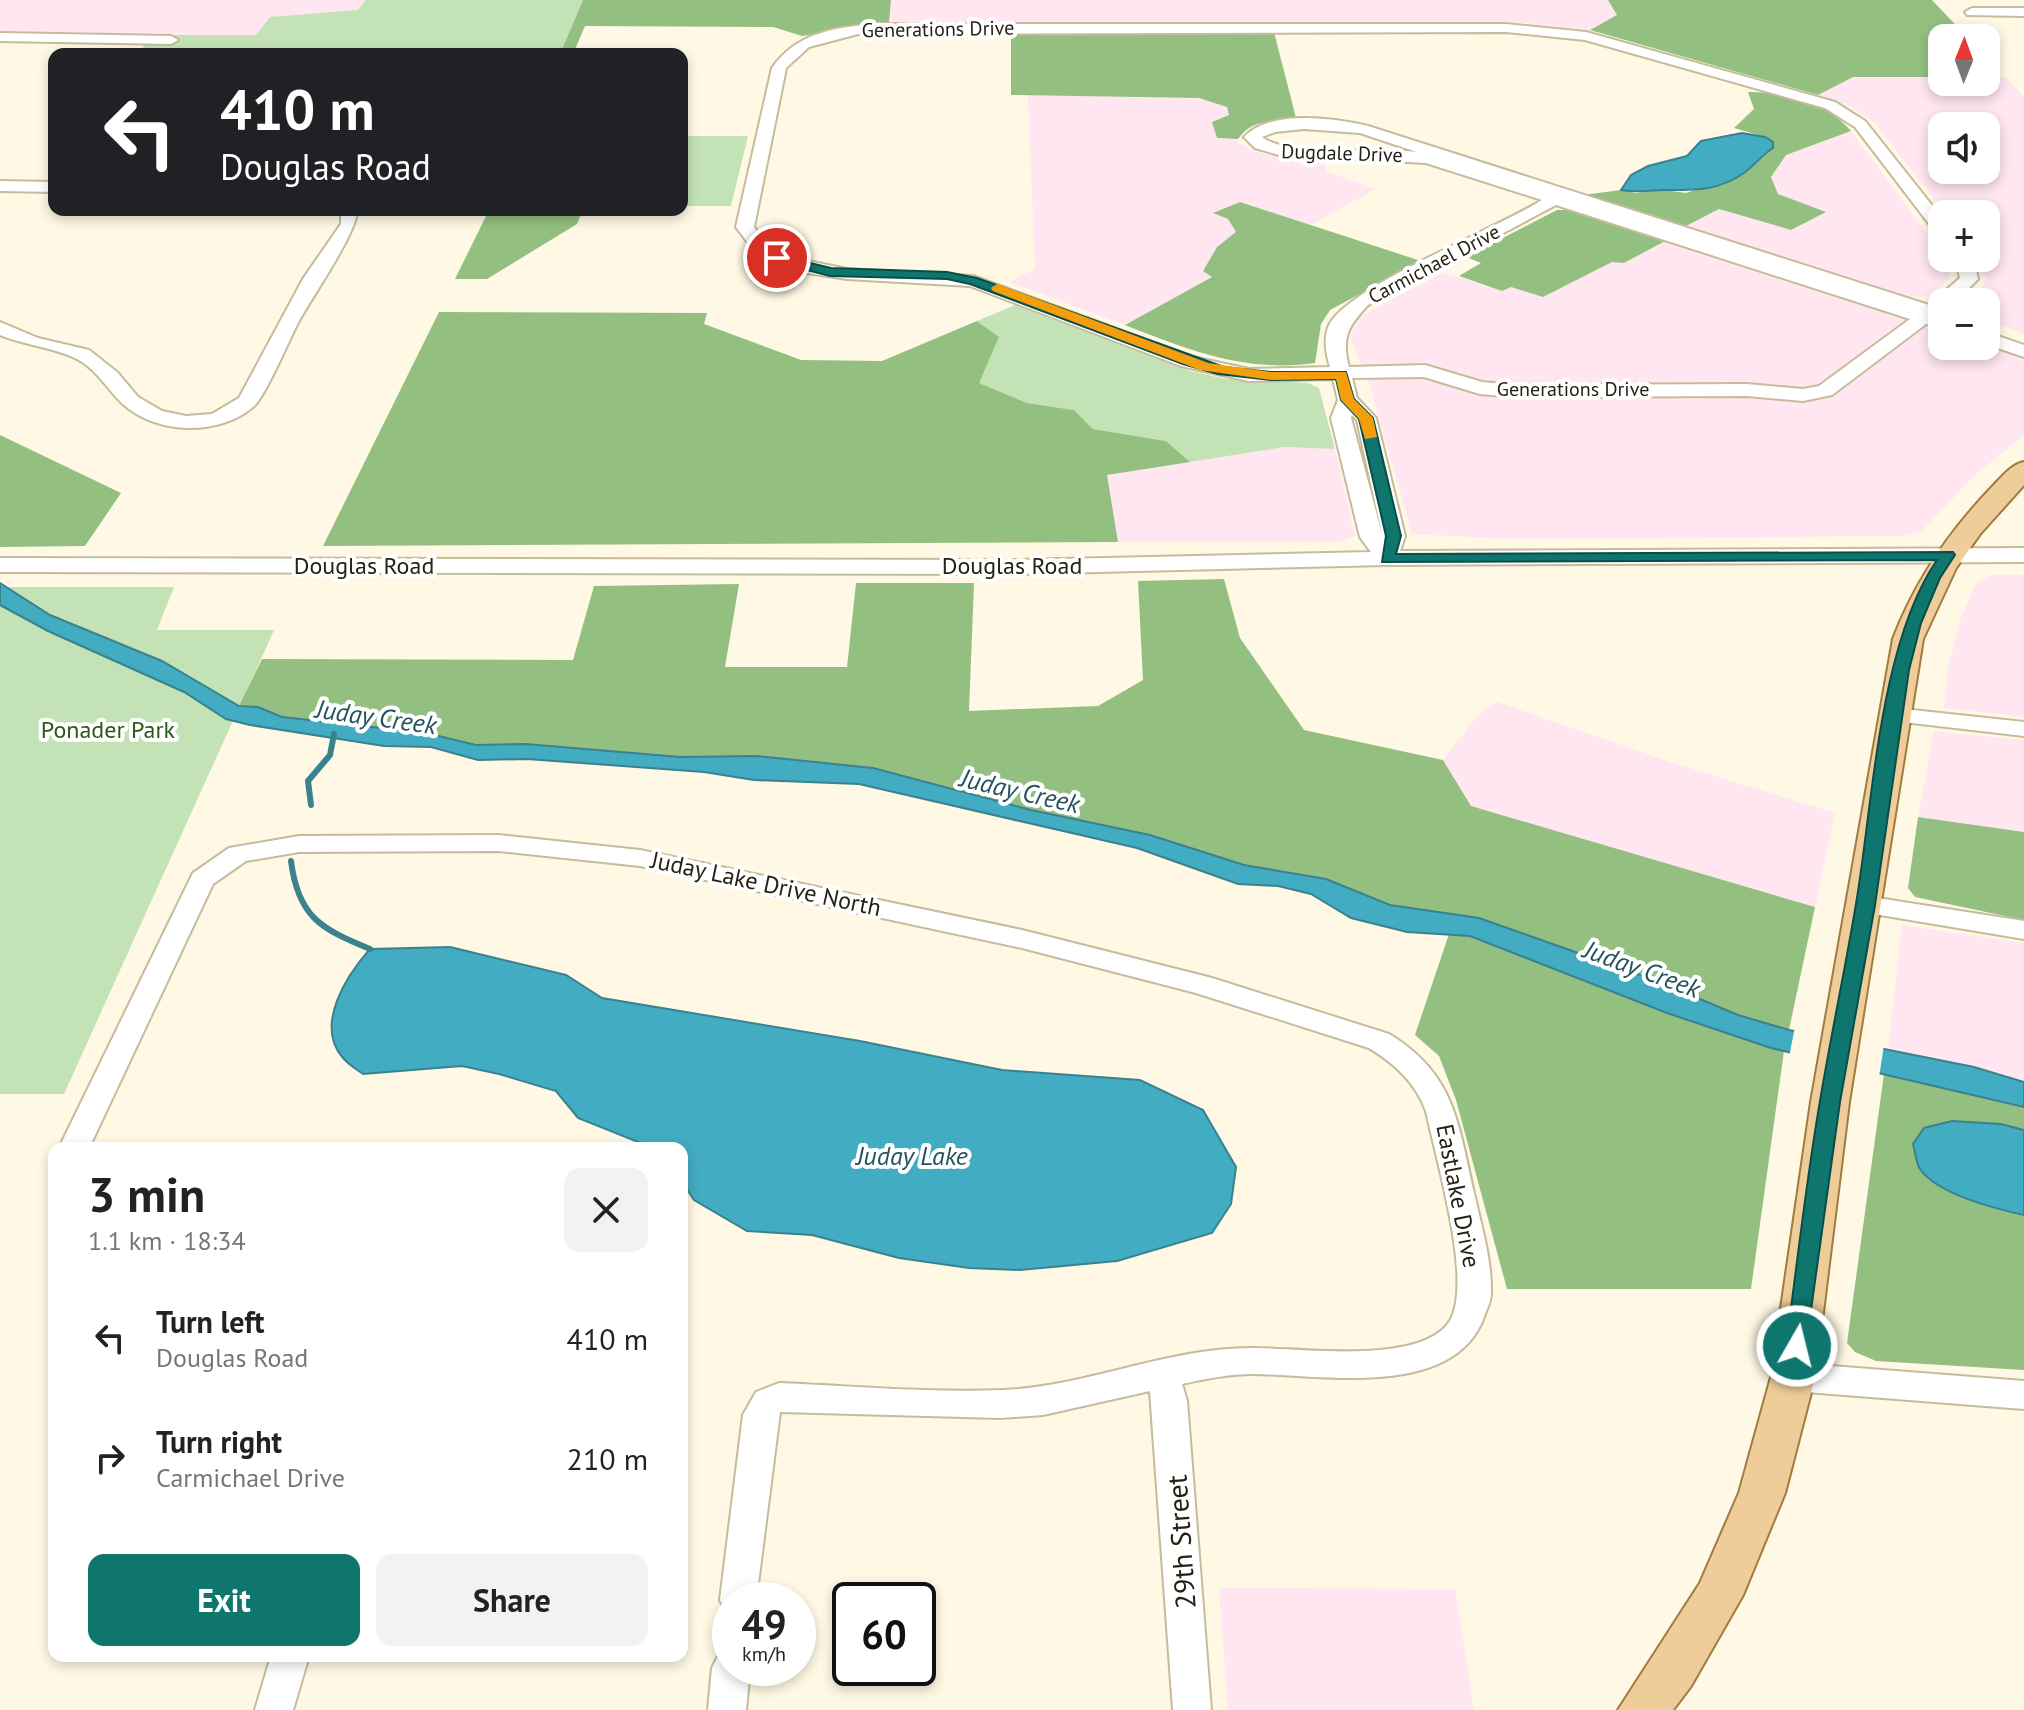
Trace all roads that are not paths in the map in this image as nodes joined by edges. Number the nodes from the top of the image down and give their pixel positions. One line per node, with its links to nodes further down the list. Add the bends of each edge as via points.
1 (1972, 12): 2 (street)
2 (2024, 12)
3 (0, 37): 4 (street)
4 (171, 40)
5 (0, 186): 6 (street)
6 (48, 187)
7 (1557, 195): 7 (street, Dugdale Drive, via 1362,129 1278,126 1252,137 1261,147 1279,152 1421,156); 10 (street, Dugdale Drive); 17 (street, Carmichael Drive, via 1346,314 1334,337)
8 (1928, 211): 17 (street, Generations Drive, via 1868,132 1842,111 1554,30 887,28 822,37 786,55 745,227 763,251 830,272 973,281 1223,371)
9 (349, 216): 12 (street, via 247,402 231,414 199,422 138,407 82,354)
10 (1928, 309)
11 (1928, 319): 17 (street, Generations Drive, via 1825,391 1813,394 1493,390 1425,371)
12 (0, 328)
13 (2000, 332): 14 (street)
14 (2024, 340)
15 (2000, 343): 16 (street)
16 (2024, 351)
17 (1341, 375): 18 (street, Carmichael Drive)
18 (1348, 400): 20 (street, Carmichael Drive, via 1341,418); 21 (street, Carmichael Drive, via 1366,418)
19 (2024, 470): 22 (main road)
20 (1357, 481): 21 (street); 24 (street, Carmichael Drive, via 1371,537)
21 (1379, 481): 24 (street, Carmichael Drive, via 1394,536)
22 (1948, 555): 23 (street, Douglas Road); 24 (street, Douglas Road); 26 (main road, via 1932,578 1908,639)
23 (2024, 555)
24 (1387, 558): 25 (street, Douglas Road, via 1013,567)
25 (0, 565)
26 (1894, 715): 27 (street); 28 (main road)
27 (2024, 729)
28 (1865, 905): 29 (street); 33 (main road, via 1830,1102)
29 (2024, 930)
30 (1402, 1055): 31 (street, Juday Lake Drive North, via 1379,1041 1312,1019 1107,959 640,858 540,845 299,844 238,854 202,879); 32 (street, Eastlake Drive, via 1432,1088 1441,1111 1473,1263 1472,1308 1463,1329 1450,1343 1420,1358 1391,1363 1249,1361)
31 (77, 1142)
32 (1162, 1375): 35 (street, via 1043,1401 1000,1404 788,1395 768,1402 760,1415); 40 (street, 29th Street, via 1170,1401)
33 (1793, 1377): 34 (street); 41 (main road, via 1762,1493 1719,1595)
34 (2024, 1395)
35 (740, 1582)
36 (288, 1662): 38 (street)
37 (729, 1686): 39 (street)
38 (274, 1710)
39 (727, 1710)
40 (1192, 1710)
41 (1643, 1710)

